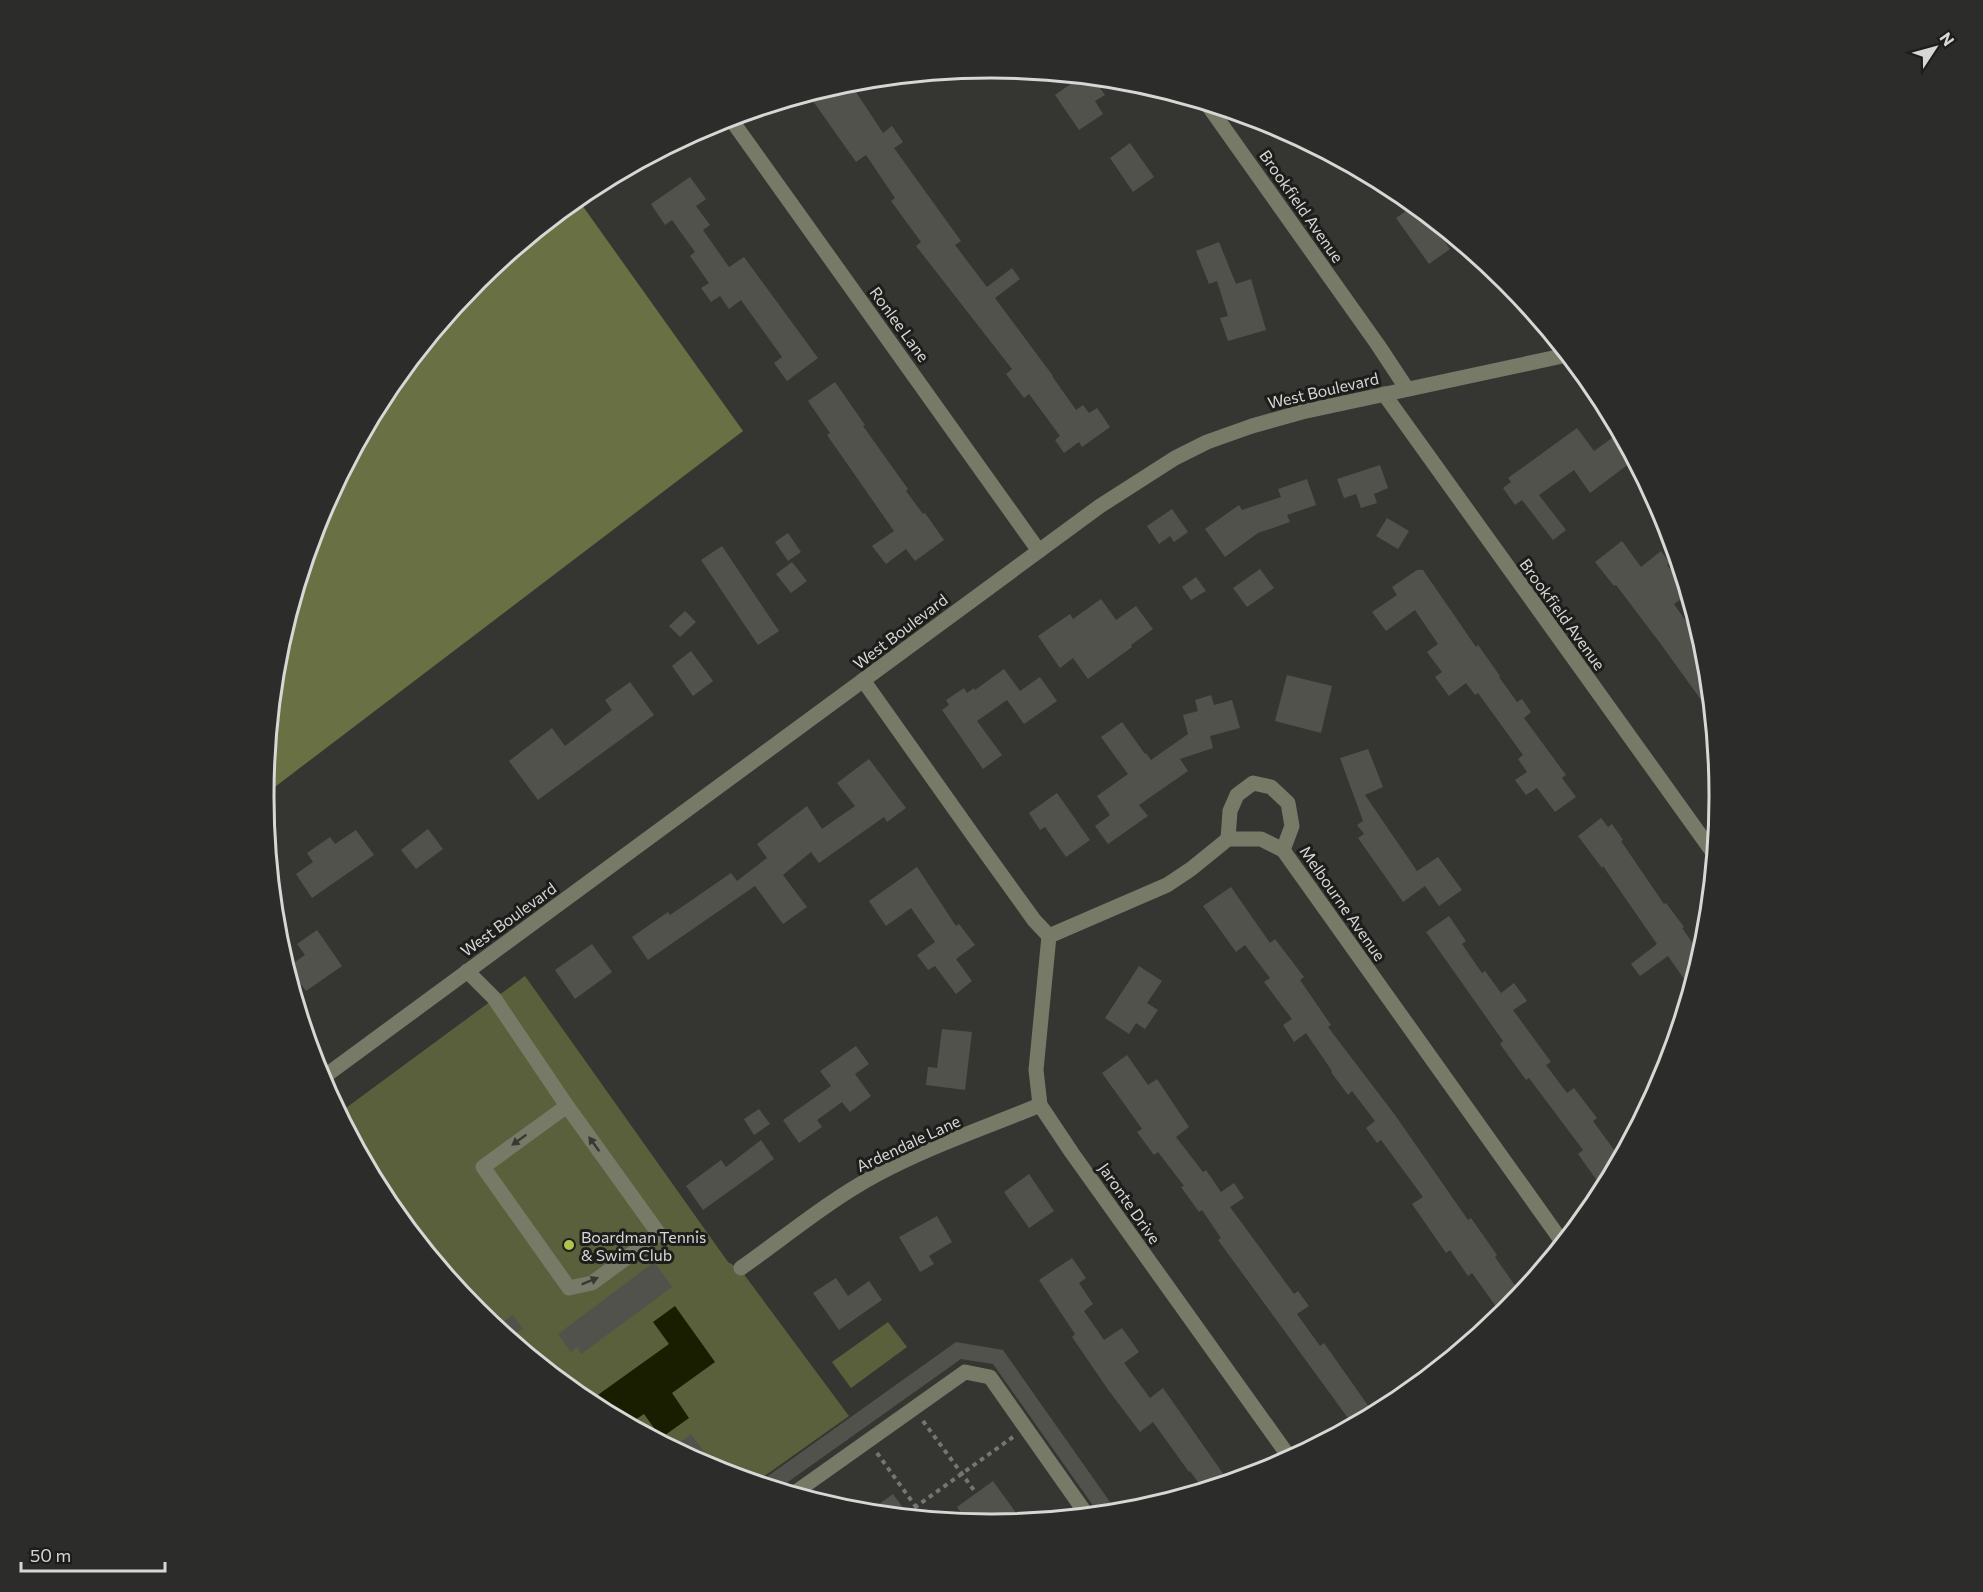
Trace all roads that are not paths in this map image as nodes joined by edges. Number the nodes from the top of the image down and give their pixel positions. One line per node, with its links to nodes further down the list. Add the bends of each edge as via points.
1 (1214, 113): 4 (street, Brookfield Avenue)
2 (736, 126): 6 (street, Ronlee Lane)
3 (1559, 357): 4 (street, West Boulevard)
4 (1407, 389): 5 (street, West Boulevard)
5 (1384, 394): 6 (street, West Boulevard, via 1302,412 1207,442 1135,483); 9 (street, Brookfield Avenue)
6 (1039, 551): 7 (street, West Boulevard)
7 (863, 680): 11 (street, via 995,867); 12 (street, West Boulevard)
8 (1228, 840): 10 (street, Melbourne Avenue, via 1261,839); 10 (street, via 1230,811 1237,795 1252,783 1271,787 1288,802 1292,826); 11 (street, via 1167,885)
9 (1708, 845)
10 (1282, 850): 16 (street, Melbourne Avenue)
11 (1049, 936): 14 (street, Jaronte Drive, via 1036,1070)
12 (467, 971): 13 (street, West Boulevard); 15 (street, via 494,998)
13 (329, 1073)
14 (1040, 1105): 17 (street, Ardendale Lane, via 876,1175); 18 (street, Jaronte Drive)
15 (567, 1106): 15 (street, one-way to 15, via 483,1167 569,1288 592,1283 659,1234)
16 (1558, 1236)
17 (741, 1268)
18 (1285, 1451)
19 (801, 1488): 20 (street, via 964,1372 990,1377)
20 (1082, 1508)

